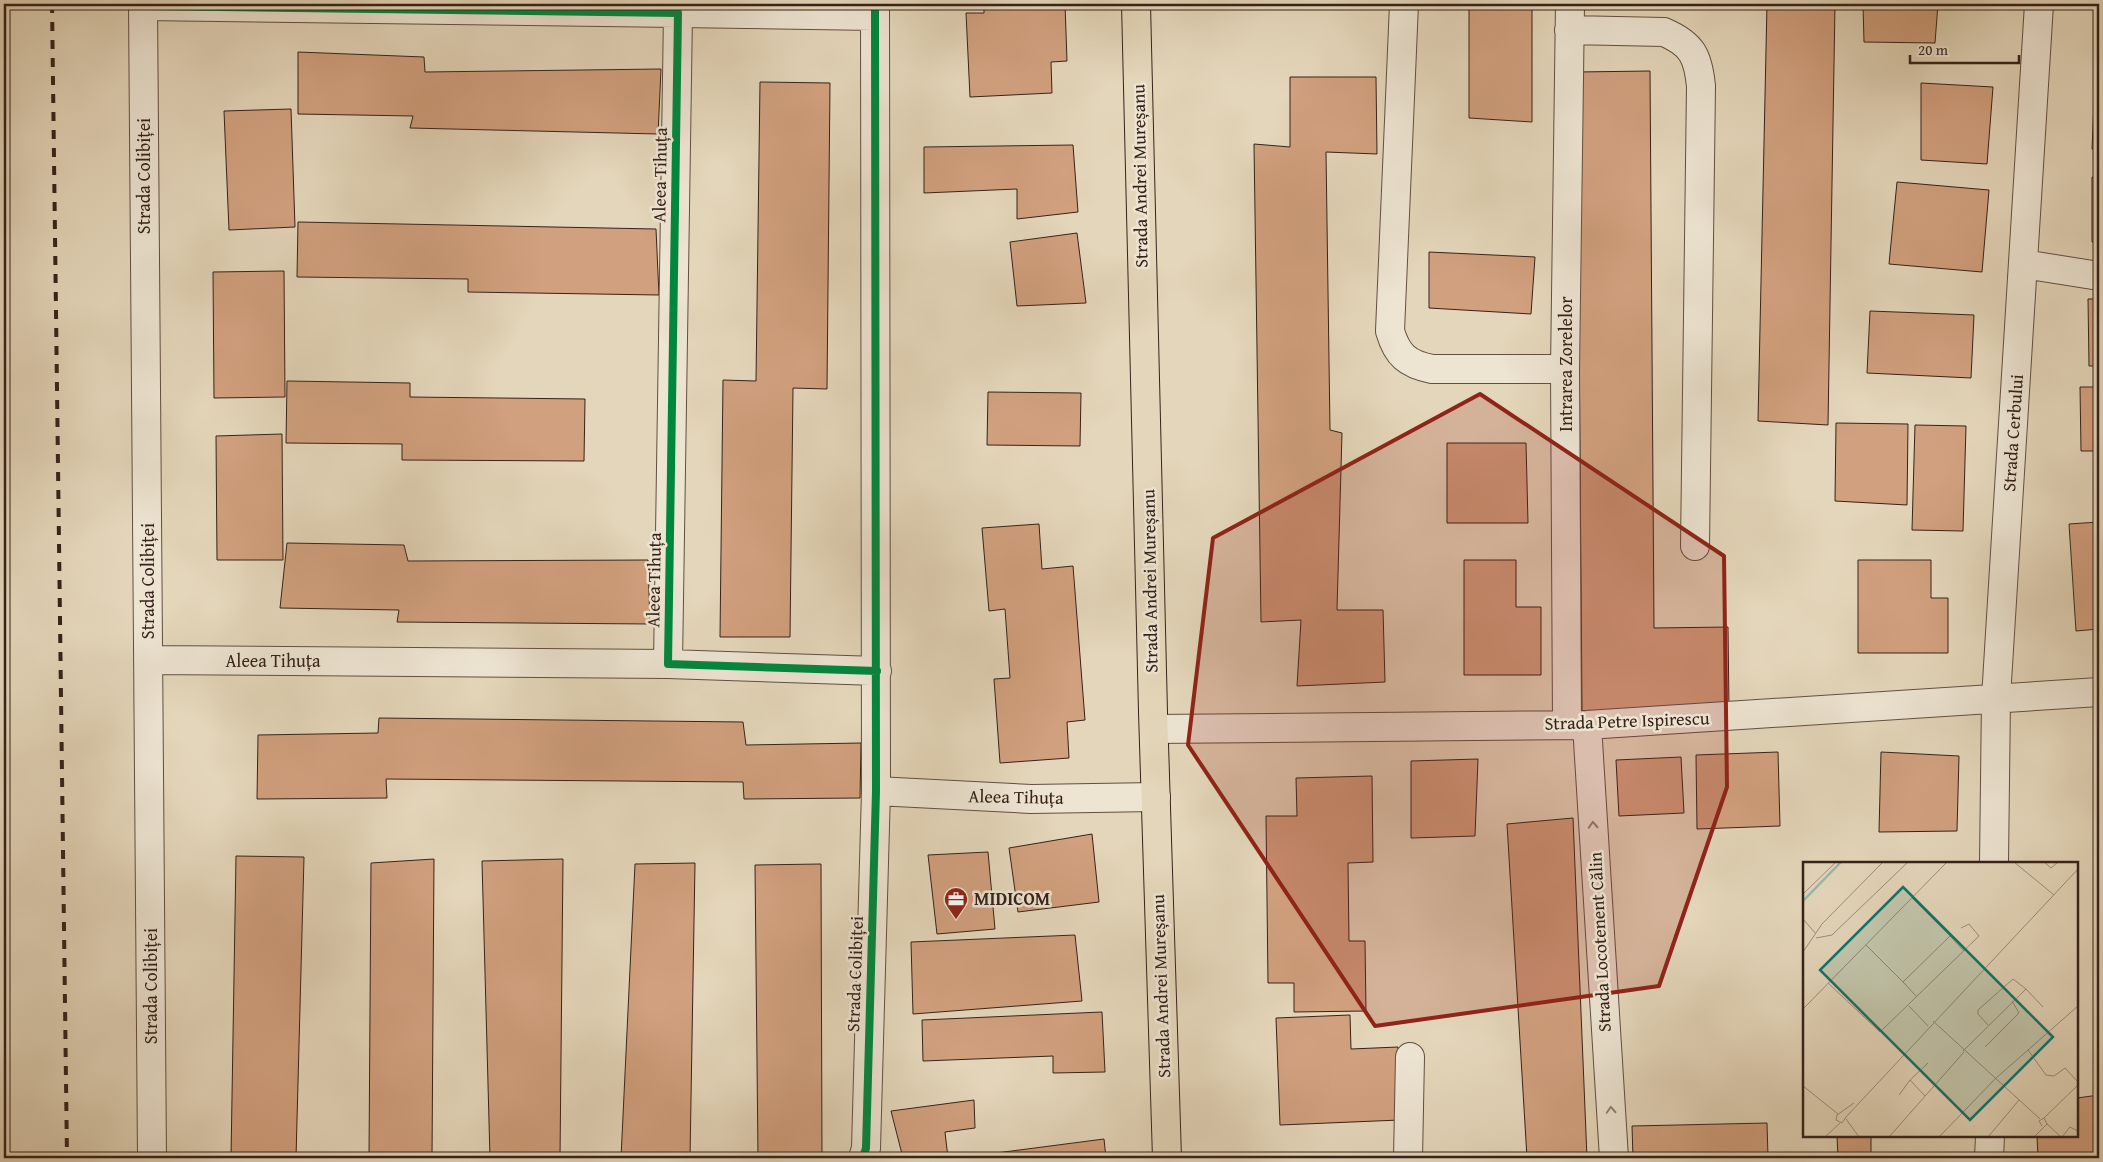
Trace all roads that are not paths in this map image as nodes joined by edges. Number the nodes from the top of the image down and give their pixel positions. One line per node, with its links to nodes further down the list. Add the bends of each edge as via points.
1 (1136, 4): 18 (main road, Strada Andrei Mureșanu)
2 (1404, 4): 10 (street, via 1390,331 1394,344 1402,356 1417,366 1432,370)
3 (2039, 4): 8 (street, Strada Cerbului)
4 (143, 5): 6 (street); 12 (street, Strada Colibiței)
5 (875, 10): 6 (street); 14 (street)
6 (678, 13): 13 (street, Aleea Tihuța)
7 (1569, 17): 10 (street, Intrarea Zorelelor); 11 (street, via 1664,32 1689,48 1699,65)
8 (2023, 264): 9 (street); 16 (street, Strada Cerbului)
9 (2099, 276)
10 (1565, 369): 17 (street, Intrarea Zorelelor)
11 (1695, 546)
12 (148, 660): 13 (street, Aleea Tihuța); 24 (street, Strada Colibiței)
13 (668, 664): 14 (street, Aleea Tihuța)
14 (877, 671): 19 (street)
15 (2099, 692): 16 (street, Strada Petre Ispirescu)
16 (1996, 698): 17 (street, Strada Petre Ispirescu); 21 (street, Strada Cerbului)
17 (1577, 725): 18 (street, Strada Petre Ispirescu); 28 (street, Strada Locotenent Călin, one-way to 17)
18 (1154, 729): 20 (main road, Strada Andrei Mureșanu)
19 (876, 791): 20 (street, Aleea Tihuța, via 1032,799); 25 (street, Strada Colibiței)
20 (1156, 797): 26 (main road, Strada Andrei Mureșanu)
21 (1994, 862)
22 (1410, 1057): 27 (street)
23 (1990, 1137): 29 (street)
24 (152, 1158)
25 (864, 1158)
26 (1167, 1158)
27 (1408, 1158)
28 (1614, 1158)
29 (1989, 1158)

